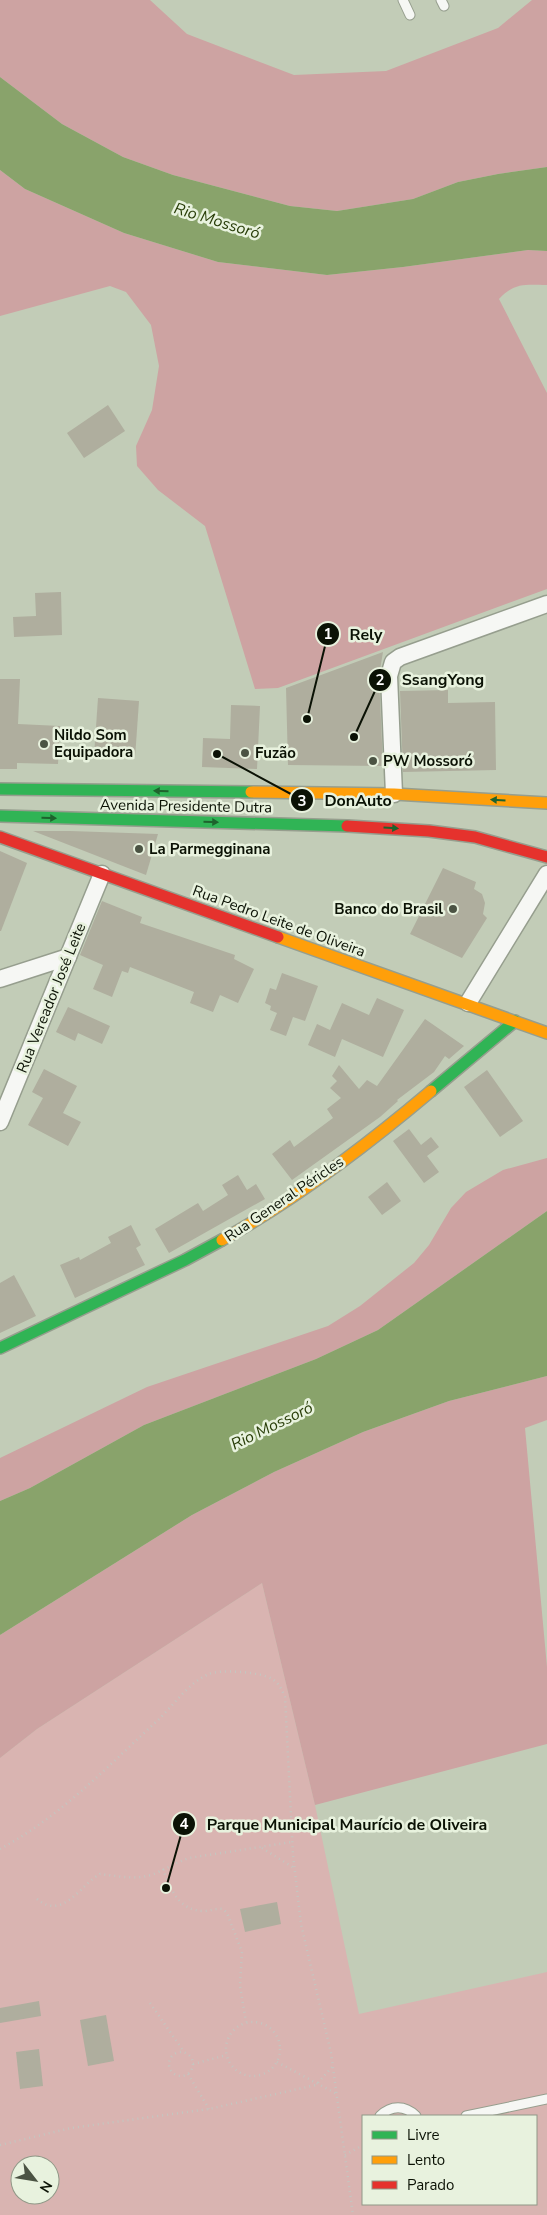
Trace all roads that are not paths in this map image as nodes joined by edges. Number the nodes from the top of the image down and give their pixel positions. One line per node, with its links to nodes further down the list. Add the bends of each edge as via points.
1 (404, 0): 2 (lane)
2 (410, 15)
3 (547, 604): 5 (street, via 393,662 390,676)
4 (0, 789): 5 (street, Avenida Presidente Dutra, one-way to 4, via 356,798)
5 (394, 794): 6 (street, Avenida Presidente Dutra, one-way to 5)
6 (547, 803)
7 (0, 816): 9 (street, Avenida Presidente Dutra, one-way to 9, via 356,822 475,837)
8 (0, 837): 10 (street, Rua Pedro Leite de Oliveira)
9 (547, 857)
10 (102, 874): 12 (street, Rua Vereador José Leite); 14 (street, Rua Pedro Leite de Oliveira)
11 (547, 874): 14 (street)
12 (68, 957): 13 (street); 17 (street, Rua Vereador José Leite)
13 (0, 979)
14 (468, 1003): 15 (street, Rua Pedro Leite de Oliveira)
15 (515, 1021): 16 (street, Rua Pedro Leite de Oliveira); 18 (street, Rua General Péricles, via 388,1127 245,1228)
16 (547, 1033)
17 (0, 1122)
18 (0, 1348)
19 (547, 2099): 22 (lane)
20 (381, 2115): 21 (lane, via 396,2108 407,2109)
21 (415, 2115)
22 (471, 2115)

